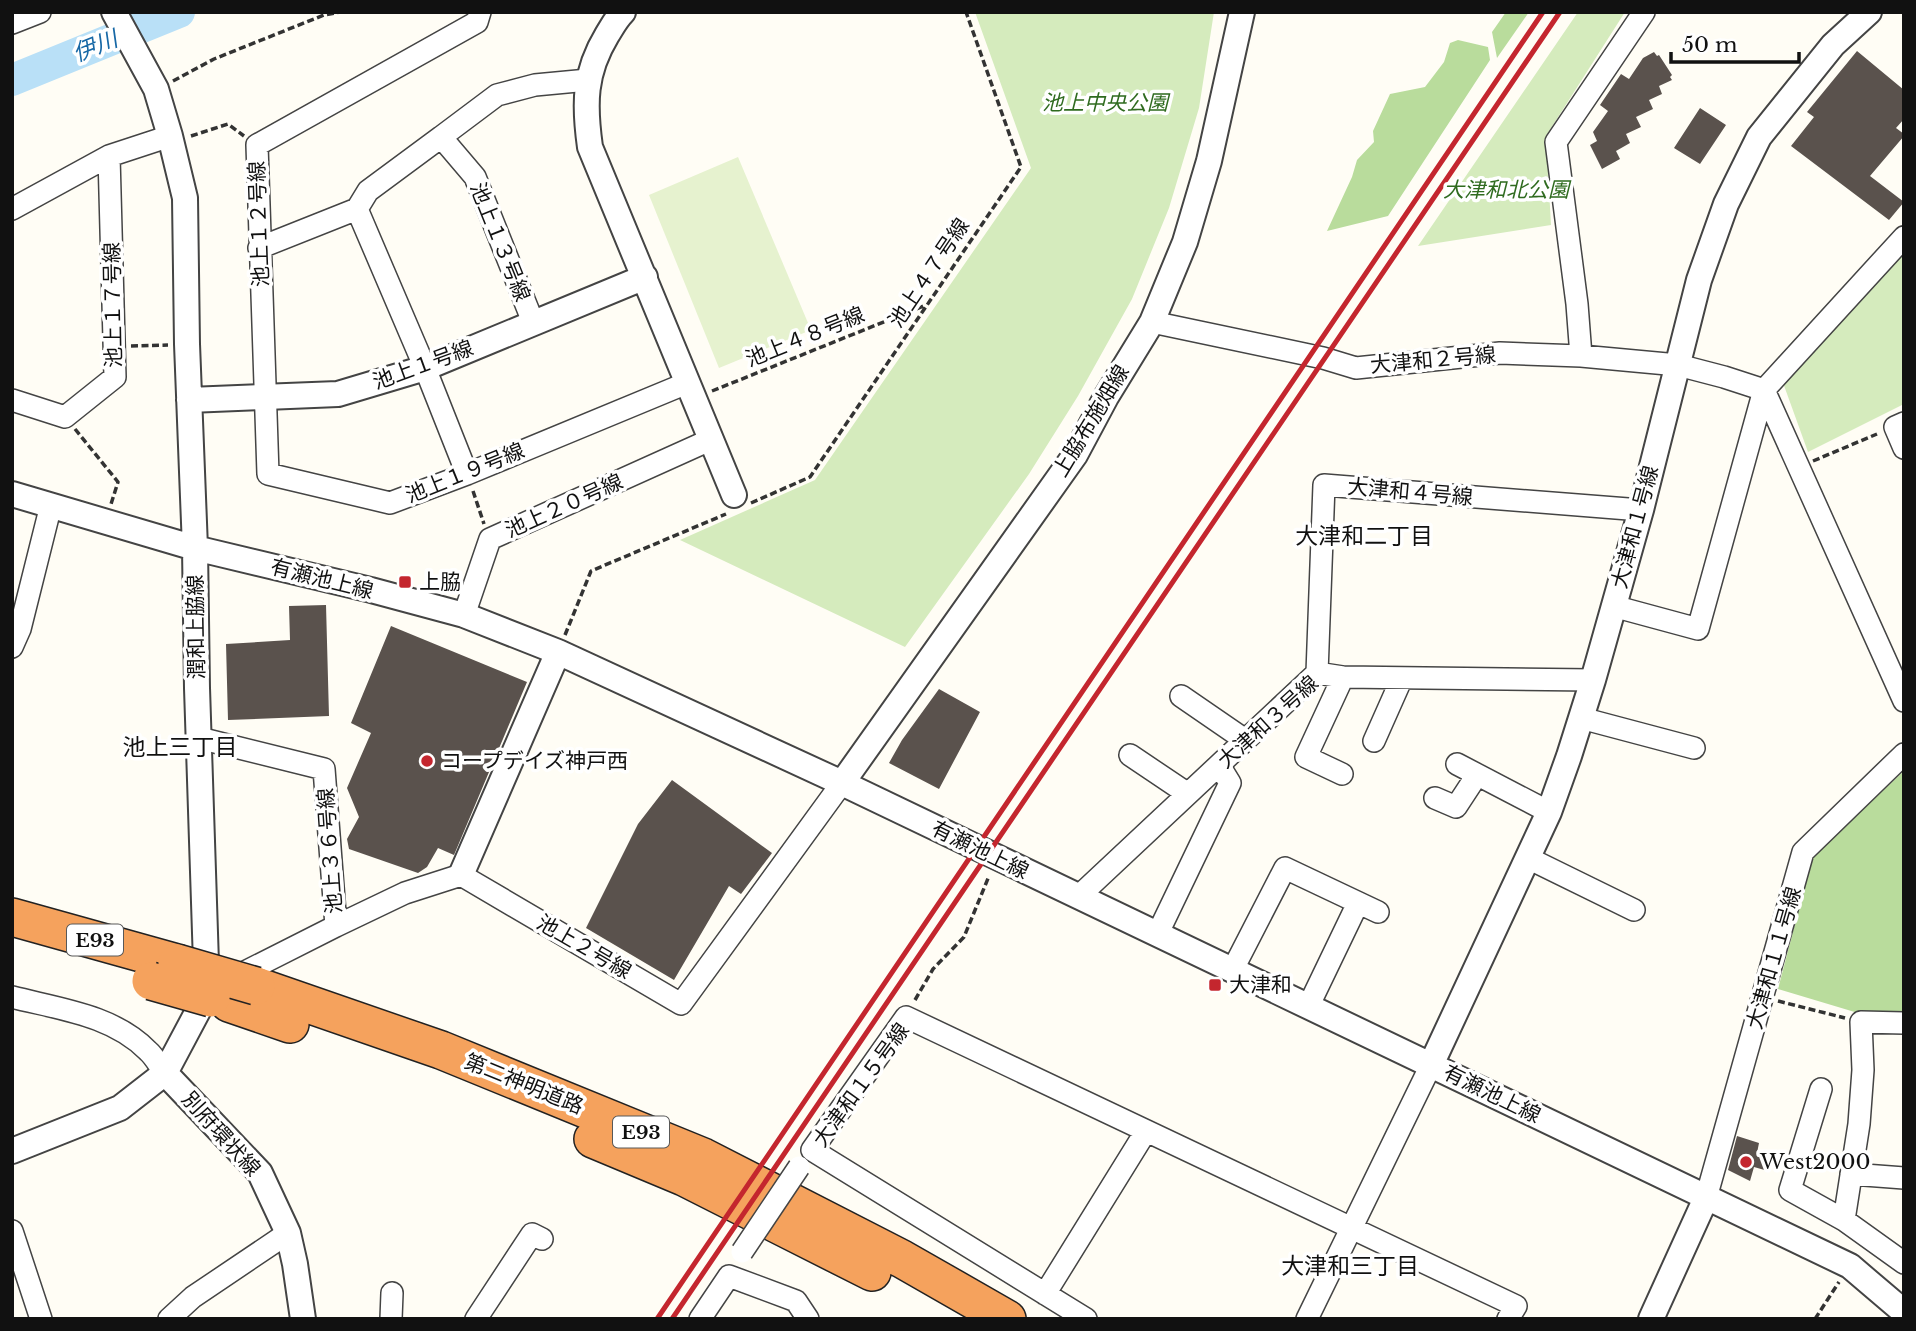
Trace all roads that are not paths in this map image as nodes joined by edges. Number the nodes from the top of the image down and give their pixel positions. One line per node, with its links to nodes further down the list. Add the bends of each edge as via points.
1 (40, 12): 8 (street)
2 (114, 12): 10 (street, 潤和上脇線, via 163,86)
3 (480, 12): 16 (street, 池上１２号線, via 477,22 257,145)
4 (623, 12): 9 (street, via 601,46)
5 (1242, 12): 19 (street, 上脇布施畑線, via 1209,161 1185,242)
6 (1644, 12): 20 (street, via 1556,142)
7 (1869, 12): 21 (street, 大津和１号線, via 1833,45 1759,137 1726,204 1699,280)
8 (12, 23)
9 (588, 80): 11 (street, via 536,85 497,95); 17 (street, via 590,147)
10 (170, 136): 12 (street); 27 (street, 潤和上脇線, via 185,198)
11 (441, 137): 14 (street, via 368,191); 18 (street, 池上１３号線, via 475,177)
12 (109, 156): 13 (street); 26 (street, 池上１７号線, via 116,377 65,416)
13 (12, 209)
14 (357, 209): 16 (street); 22 (street)
15 (1904, 237): 24 (street)
16 (259, 248): 25 (street, 池上１２号線)
17 (645, 277): 18 (street, 池上１号線); 23 (street)
18 (533, 322): 22 (street, 池上１号線)
19 (1152, 322): 20 (street, 大津和２号線, via 1356,368 1500,354); 58 (street, 上脇布施畑線, via 1075,455)
20 (1581, 356): 21 (street, 大津和２号線)
21 (1678, 365): 24 (street); 35 (street, 大津和１号線)
22 (425, 368): 25 (street, 池上１号線, via 338,394); 31 (street)
23 (691, 390): 29 (street); 31 (street, 池上１９号線)
24 (1764, 390): 37 (street, via 1698,629); 46 (street)
25 (265, 398): 27 (street, 池上１号線); 31 (street, 池上１９号線, via 268,474 390,503)
26 (12, 400)
27 (189, 400): 36 (street, 潤和上脇線)
28 (1899, 425): 30 (street)
29 (712, 439): 33 (street); 38 (street, 池上２０号線, via 490,539)
30 (1904, 447)
31 (467, 474)
32 (12, 494): 34 (street, 有瀬池上線)
33 (741, 500)
34 (51, 505): 36 (street, 有瀬池上線); 39 (street)
35 (1641, 510): 37 (street, 大津和１号線); 41 (street, 大津和４号線, via 1324,485)
36 (195, 548): 38 (street, 有瀬池上線); 48 (street, 潤和上脇線)
37 (1613, 606): 44 (street, 大津和１号線)
38 (464, 615): 40 (street, 有瀬池上線)
39 (12, 648)
40 (558, 652): 58 (street, 有瀬池上線); 63 (street)
41 (1317, 673): 42 (street, 大津和３号線); 49 (street, 大津和３号線)
42 (1343, 677): 43 (street, 大津和３号線); 56 (street, via 1306,757)
43 (1402, 678): 44 (street, 大津和３号線); 50 (street)
44 (1593, 680): 47 (street, 大津和１号線)
45 (1181, 696): 49 (street)
46 (1904, 701)
47 (1581, 719): 51 (street); 61 (street, 大津和１号線)
48 (199, 738): 69 (street, 池上３６号線, via 324,769); 74 (street, 潤和上脇線)
49 (1245, 740): 55 (street, 大津和３号線)
50 (1374, 741)
51 (1694, 748)
52 (1904, 754): 86 (street, 大津和１１号線, via 1803,852)
53 (1130, 755): 59 (street)
54 (1457, 764): 57 (street)
55 (1219, 765): 59 (street, 大津和３号線); 70 (street, via 1230,783)
56 (1342, 774)
57 (1477, 775): 60 (street, via 1456,807); 61 (street)
58 (842, 783): 63 (street, 池上２号線, via 681,1004); 64 (street, 有瀬池上線)
59 (1188, 794): 64 (street, 大津和３号線)
60 (1435, 798)
61 (1549, 812): 62 (street, 大津和１号線)
62 (1528, 858): 66 (street); 78 (street, 大津和１号線)
63 (461, 875): 69 (street, 池上３６号線, via 405,893)
64 (1078, 897): 70 (street, 有瀬池上線)
65 (1358, 903): 67 (street); 72 (street, via 1285,868); 76 (street)
66 (1634, 910)
67 (1378, 912)
68 (12, 917): 73 (highway, 第二神明道路 / E93)
69 (336, 926): 74 (street, via 248,969)
70 (1157, 935): 72 (street, 有瀬池上線)
71 (12, 941): 73 (highway, 第二神明道路 / E93)
72 (1232, 971): 76 (street, 有瀬池上線)
73 (164, 972): 74 (highway, 第二神明道路 / E93, bridge)
74 (231, 994): 79 (street); 105 (highway, 第二神明道路 / E93, via 684,1178); 106 (highway, 第二神明道路 / E93, via 441,1050 703,1157 902,1259)
75 (12, 997): 79 (street, via 99,1019 126,1032)
76 (1308, 1007): 78 (street, 有瀬池上線)
77 (1904, 1023): 84 (street, via 1861,1022 1862,1083)
78 (1430, 1065): 86 (street, 有瀬池上線); 88 (street)
79 (165, 1073): 82 (street, via 120,1108); 90 (street, 別府環状線, via 260,1173)
80 (1821, 1088): 87 (street, via 1790,1190)
81 (1146, 1131): 83 (street, 大津和１５号線, via 906,1017); 88 (street, 大津和１５号線); 96 (street)
82 (12, 1151)
83 (805, 1159): 93 (street, bridge); 96 (street, 大津和１５号線)
84 (1851, 1174): 85 (street); 87 (street)
85 (1904, 1178)
86 (1706, 1198): 97 (street, 有瀬池上線, via 1850,1266); 110 (street)
87 (1844, 1220): 92 (street)
88 (1351, 1227): 108 (street); 109 (street, 大津和１５号線, via 1516,1306)
89 (12, 1231): 94 (street)
90 (288, 1233): 99 (street, via 193,1297); 100 (street, 別府環状線)
91 (542, 1239): 102 (street, via 532,1234)
92 (1904, 1263)
93 (729, 1276): 103 (street); 104 (street, via 796,1301)
94 (20, 1283): 98 (street)
95 (392, 1293): 101 (street)
96 (1045, 1294): 107 (street, 大津和１５号線)
97 (1904, 1312)
98 (41, 1319)
99 (169, 1319)
100 (303, 1319)
101 (391, 1319)
102 (476, 1319)
103 (700, 1319)
104 (808, 1319)
105 (956, 1319)
106 (1007, 1319)
107 (1086, 1319)
108 (1307, 1319)
109 (1508, 1319)
110 (1651, 1319)

